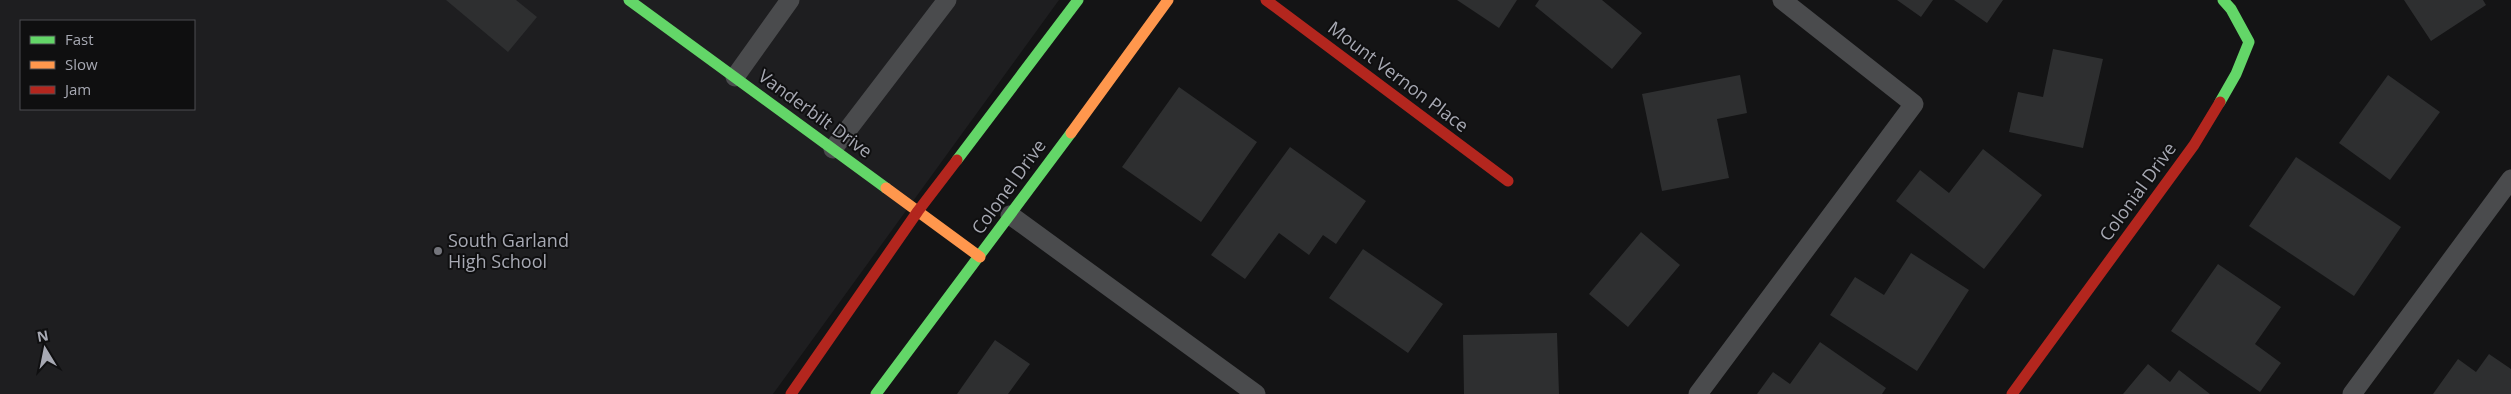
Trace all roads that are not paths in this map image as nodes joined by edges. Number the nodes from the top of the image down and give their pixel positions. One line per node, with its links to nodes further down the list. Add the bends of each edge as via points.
1 (629, 0): 9 (street, Vanderbilt Drive)
2 (790, 0): 9 (lane)
3 (947, 0): 10 (lane)
4 (1078, 0): 13 (street)
5 (1168, 0): 14 (street, Colonel Drive)
6 (1266, 0): 12 (street, Mount Vernon Place)
7 (1782, 0): 19 (lane, via 1914,104)
8 (2223, 0): 20 (street, Colonial Drive, via 2249,42 2236,74 2194,145)
9 (734, 77): 10 (street, Vanderbilt Drive)
10 (833, 149): 13 (street, Vanderbilt Drive)
11 (2511, 179): 21 (lane)
12 (1508, 181)
13 (918, 211): 15 (street, Vanderbilt Drive); 16 (street)
14 (1010, 215): 15 (street, Colonel Drive); 18 (lane)
15 (980, 257): 17 (street, Colonel Drive)
16 (791, 394)
17 (876, 394)
18 (1256, 394)
19 (1698, 394)
20 (2012, 394)
21 (2352, 394)

